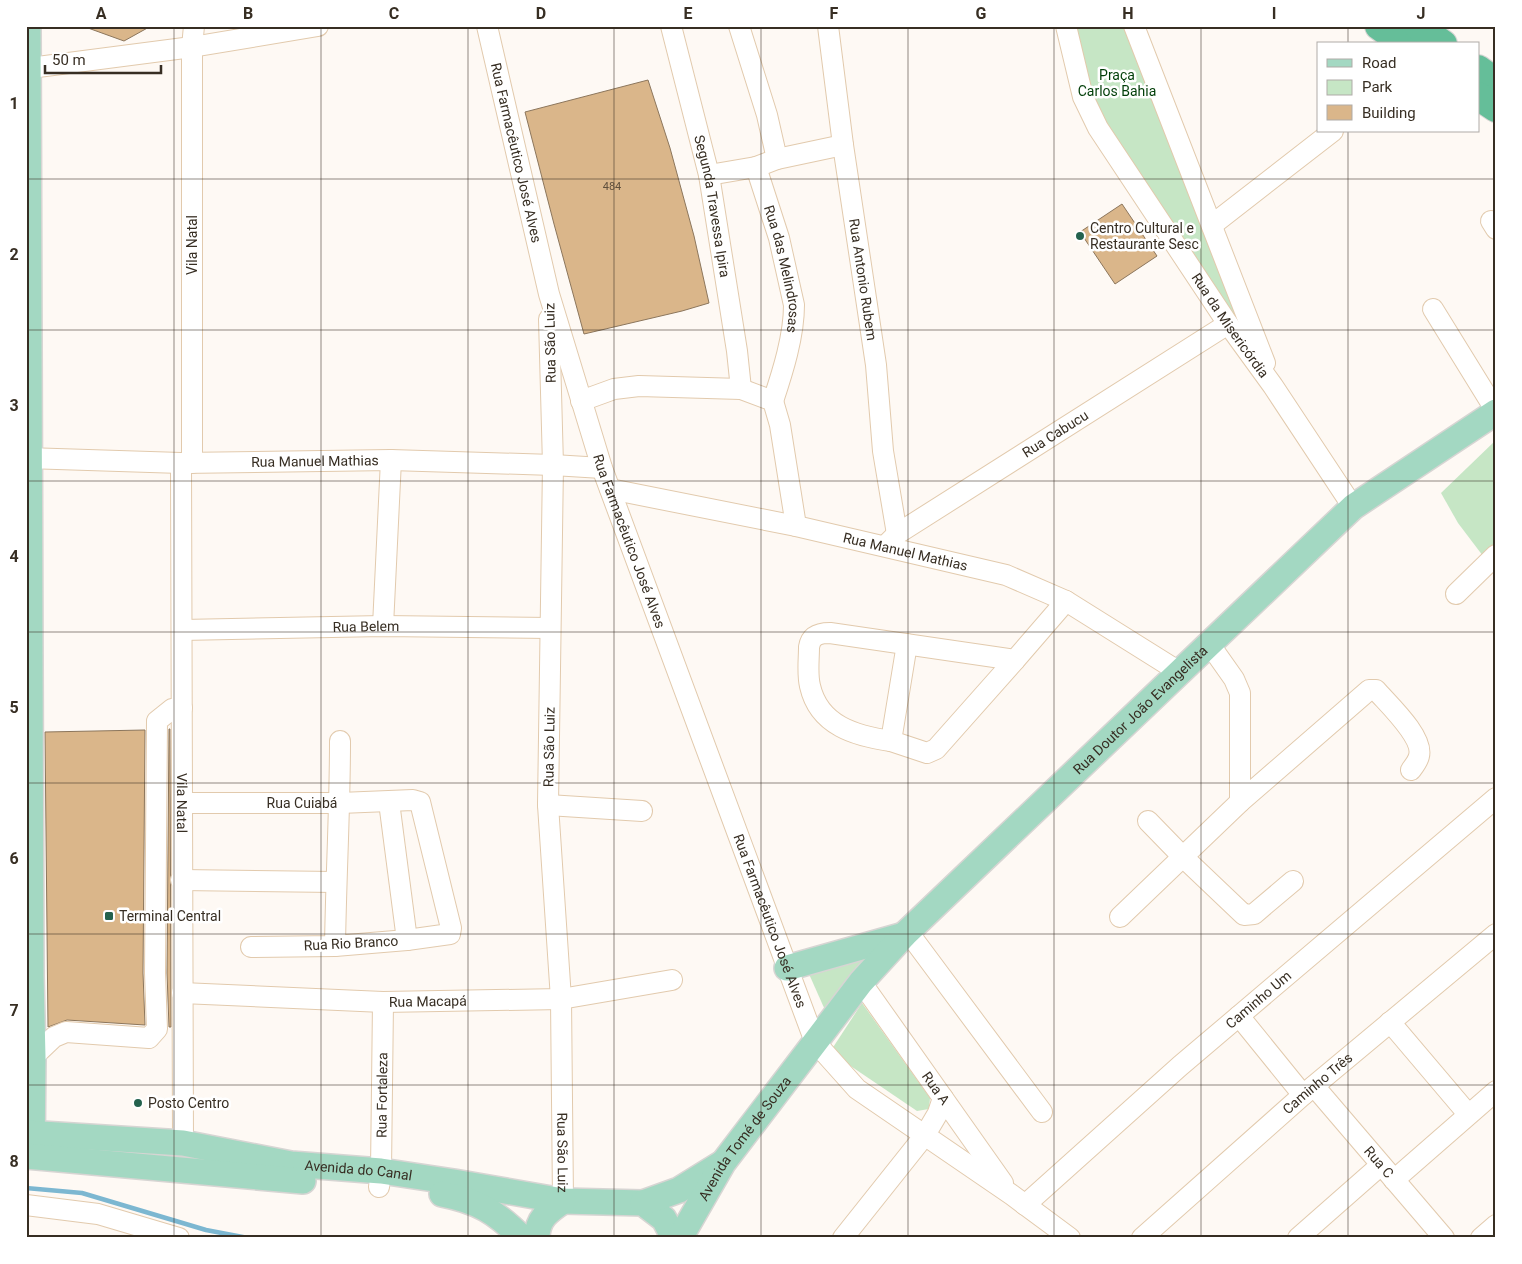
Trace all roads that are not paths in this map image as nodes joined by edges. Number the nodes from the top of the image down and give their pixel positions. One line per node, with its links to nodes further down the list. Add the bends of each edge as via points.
1 (28, 26): 15 (main road)
2 (194, 26): 14 (street, Vila Natal)
3 (318, 26): 14 (street)
4 (487, 26): 24 (street, Rua Farmacêutico José Alves)
5 (671, 26): 22 (street, Segunda Travessa Ipira)
6 (739, 26): 20 (street)
7 (828, 26): 19 (street, Rua Antonio Rubem)
8 (1134, 26): 23 (street, Rua da Misericórdia)
9 (1379, 26): 12 (highway)
10 (1418, 26): 13 (highway)
11 (1072, 30): 26 (street, Rua da Misericórdia, via 1083,97 1098,128)
12 (1401, 42)
13 (1440, 42)
14 (192, 47): 15 (street); 34 (street, Vila Natal)
15 (30, 68): 32 (main road)
16 (1489, 80): 17 (highway)
17 (1496, 108)
18 (1332, 132): 23 (street)
19 (843, 145): 20 (street); 40 (street, Rua Antonio Rubem, via 876,365)
20 (777, 159): 21 (street)
21 (756, 167): 22 (street); 30 (street, Rua das Melindrosas, via 779,238 794,304)
22 (709, 175): 28 (street, Segunda Travessa Ipira, via 738,351)
23 (1212, 225): 27 (street, Rua da Misericórdia)
24 (549, 294): 29 (street, Rua Farmacêutico José Alves); 35 (street, Rua São Luiz)
25 (1433, 309): 31 (street)
26 (1228, 324): 27 (street, Rua da Misericórdia); 40 (street, Rua Cabucu)
27 (1274, 386): 38 (street, Rua da Misericórdia)
28 (741, 389): 29 (street, via 639,386 614,389); 30 (street)
29 (581, 401): 36 (street, Rua Farmacêutico José Alves)
30 (774, 401): 39 (street, Rua das Melindrosas)
31 (1496, 412): 38 (main road, Rua Doutor João Evangelista)
32 (28, 458): 34 (street, Rua Manuel Mathias); 75 (main road)
33 (391, 460): 34 (street, Rua Manuel Mathias); 35 (street, Rua Manuel Mathias); 44 (street)
34 (186, 463): 46 (street, Vila Natal)
35 (553, 465): 36 (street, Rua Manuel Mathias); 45 (street, Rua São Luiz)
36 (602, 468): 37 (street, Rua Farmacêutico José Alves)
37 (610, 488): 39 (street, Rua Manuel Mathias); 74 (street, Rua Farmacêutico José Alves)
38 (1353, 507): 48 (main road, Rua Doutor João Evangelista)
39 (796, 526): 40 (street, Rua Manuel Mathias)
40 (891, 540): 43 (street, Rua Manuel Mathias, via 1006,575)
41 (1495, 559): 42 (street)
42 (1456, 594)
43 (1066, 601): 49 (street); 50 (street, Rua Manuel Mathias)
44 (382, 626): 45 (street, Rua Belem); 46 (street, Rua Belem)
45 (550, 628): 60 (street, Rua São Luiz)
46 (182, 630): 51 (street, Vila Natal)
47 (907, 644): 49 (street); 52 (street); 52 (street, via 830,633 817,635 809,643 809,680 814,699 822,712 832,722 857,734)
48 (1210, 645): 50 (main road, Rua Doutor João Evangelista); 57 (street, via 1240,693)
49 (1015, 660): 52 (street, via 933,750 927,752)
50 (1180, 673): 68 (main road, Rua Doutor João Evangelista)
51 (182, 708): 58 (street, Vila Natal); 84 (street, via 172,709 157,721 157,1030 149,1038 66,1032 54,1037)
52 (891, 740)
53 (340, 741): 59 (street)
54 (1411, 770): 57 (street, via 1419,756 1417,740 1376,690 1370,689)
55 (1496, 798): 81 (street, Caminho Um)
56 (389, 802): 59 (street, Rua Cuiabá); 69 (street, Rua Cuiabá, via 420,802); 71 (street)
57 (1240, 802): 63 (street)
58 (183, 803): 59 (street, Rua Cuiabá); 64 (street, Vila Natal)
59 (340, 803): 66 (street)
60 (548, 805): 61 (street); 79 (street, Rua São Luiz)
61 (642, 811)
62 (1148, 821): 63 (street)
63 (1183, 857): 65 (street, via 1244,915 1254,914); 67 (street)
64 (181, 880): 66 (street); 78 (street, Vila Natal)
65 (1293, 881)
66 (336, 882): 72 (street)
67 (1120, 917)
68 (906, 933): 74 (main road); 77 (main road, Rua Doutor João Evangelista); 88 (street)
69 (450, 934): 71 (street, Rua Rio Branco)
70 (1496, 934): 82 (street, Caminho Três)
71 (407, 940): 72 (street, Rua Rio Branco)
72 (335, 946): 73 (street, Rua Rio Branco)
73 (251, 947)
74 (787, 968): 83 (street, Rua Farmacêutico José Alves)
75 (29, 978): 84 (main road)
76 (672, 980): 79 (street, Rua Macapá)
77 (861, 982): 83 (main road, Rua Doutor João Evangelista); 87 (street, Rua A)
78 (182, 993): 80 (street, Rua Macapá); 91 (street, Vila Natal)
79 (561, 999): 80 (street, Rua Macapá); 97 (street, Rua São Luiz)
80 (383, 1002): 95 (street, Rua Fortaleza)
81 (1240, 1016): 85 (street, Rua C); 96 (street, Caminho Um)
82 (1390, 1022): 85 (street, Caminho Três); 89 (street)
83 (815, 1042): 90 (street, Rua A, via 857,1089); 93 (main road, Avenida Tomé de Souza)
84 (30, 1062): 92 (main road)
85 (1309, 1091): 94 (street, Rua C); 108 (street, Caminho Três)
86 (1496, 1091): 89 (street)
87 (943, 1098): 90 (street); 96 (street, Rua A)
88 (1042, 1112)
89 (1468, 1114): 94 (street)
90 (925, 1135): 96 (street, Rua A); 106 (street)
91 (183, 1143): 92 (main road, Avenida do Canal); 95 (main road, Avenida do Canal)
92 (29, 1145): 95 (main road, Avenida do Canal)
93 (723, 1163): 98 (main road, via 679,1190); 105 (main road, Avenida Tomé de Souza)
94 (1387, 1172): 109 (street); 110 (street, Rua C)
95 (380, 1179): 97 (main road, Avenida do Canal, via 463,1183); 102 (main road, Avenida do Canal, via 472,1202 507,1222)
96 (1018, 1200): 107 (street, Rua A)
97 (563, 1201): 98 (main road, Avenida do Canal); 103 (main road, via 543,1216)
98 (644, 1203): 104 (main road, via 664,1219)
99 (26, 1205): 101 (street, via 98,1214)
100 (1496, 1225): 111 (street)
101 (179, 1238)
102 (522, 1238)
103 (537, 1238)
104 (674, 1238)
105 (680, 1238)
106 (843, 1238)
107 (1070, 1238)
108 (1142, 1238)
109 (1298, 1238)
110 (1444, 1238)
111 (1481, 1238)

